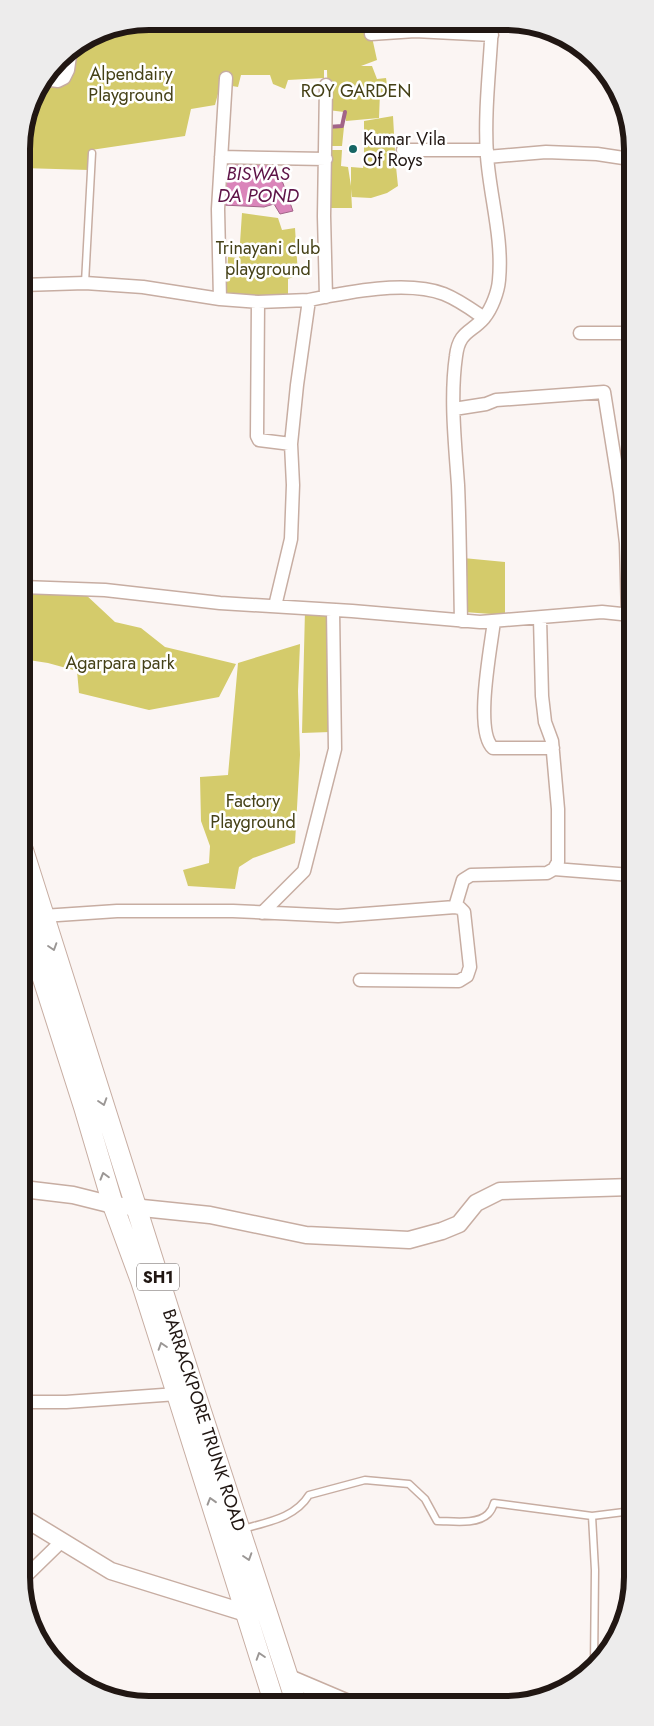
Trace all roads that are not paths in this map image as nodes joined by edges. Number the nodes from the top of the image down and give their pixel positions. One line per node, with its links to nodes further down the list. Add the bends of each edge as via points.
1 (396, 30): 3 (street)
2 (492, 30): 10 (street)
3 (371, 34)
4 (69, 60): 6 (street, via 64,78)
5 (226, 78): 11 (street)
6 (52, 80)
7 (326, 85): 13 (street)
8 (404, 150): 10 (street)
9 (92, 153): 14 (lane)
10 (487, 154): 12 (street, via 546,152); 20 (street, via 500,266 495,298)
11 (221, 157): 13 (street); 17 (street, via 218,209)
12 (624, 158)
13 (326, 159): 16 (street)
14 (85, 282): 15 (street); 17 (street)
15 (30, 285)
16 (326, 297): 18 (street); 20 (street, via 390,289 427,290 459,301)
17 (220, 299): 19 (street)
18 (309, 300): 19 (street); 24 (street)
19 (258, 302): 24 (street, via 257,436 259,440)
20 (484, 318): 23 (street, via 466,333 459,344)
21 (580, 333): 22 (street)
22 (624, 333)
23 (454, 408): 25 (street, via 496,400 604,392); 31 (street)
24 (291, 444): 27 (street, via 291,539)
25 (624, 526)
26 (30, 587): 27 (street, via 105,590)
27 (275, 606): 28 (street)
28 (333, 610): 31 (street); 38 (street, via 335,750 304,871)
29 (624, 614): 30 (street, via 602,612)
30 (540, 618): 32 (street); 33 (street, via 542,696)
31 (461, 621): 32 (street)
32 (494, 621): 33 (street, via 484,724 489,744 494,748)
33 (553, 748): 34 (street, via 558,809 558,862)
34 (554, 869): 36 (street); 37 (street, via 547,873 471,875 463,880)
35 (30, 873): 39 (main road, BARRACKPORE TRUNK ROAD / SH1)
36 (624, 874)
37 (455, 907): 38 (street, via 338,916); 41 (street, via 464,912 470,967 467,976 459,981)
38 (262, 913): 39 (street, via 117,911)
39 (43, 916): 45 (main road, BARRACKPORE TRUNK ROAD / SH1, one-way to 45)
40 (30, 938): 44 (main road, BARRACKPORE TRUNK ROAD / SH1, one-way to 40)
41 (360, 980)
42 (624, 1187): 45 (street, via 500,1191 476,1202 459,1224 409,1240 306,1235 210,1215)
43 (30, 1190): 44 (street, via 73,1195)
44 (113, 1205): 45 (street); 46 (main road, BARRACKPORE TRUNK ROAD / SH1, one-way to 44)
45 (136, 1207): 51 (main road, BARRACKPORE TRUNK ROAD / SH1)
46 (177, 1394): 47 (street); 54 (main road, BARRACKPORE TRUNK ROAD / SH1, one-way to 46)
47 (30, 1402)
48 (624, 1512): 49 (lane)
49 (592, 1516): 51 (lane, via 494,1504 488,1514 479,1519 437,1521 410,1484 365,1480 310,1495 290,1514); 55 (lane)
50 (30, 1522): 52 (street)
51 (239, 1530): 54 (main road, BARRACKPORE TRUNK ROAD / SH1, one-way to 54)
52 (62, 1541): 53 (street); 54 (street, via 111,1571)
53 (30, 1572)
54 (255, 1610): 56 (main road, BARRACKPORE TRUNK ROAD / SH1); 57 (main road, BARRACKPORE TRUNK ROAD / SH1, one-way to 54)
55 (594, 1657)
56 (287, 1677): 58 (main road, BARRACKPORE TRUNK ROAD / SH1); 59 (street)
57 (273, 1696)
58 (294, 1696)
59 (332, 1696)

